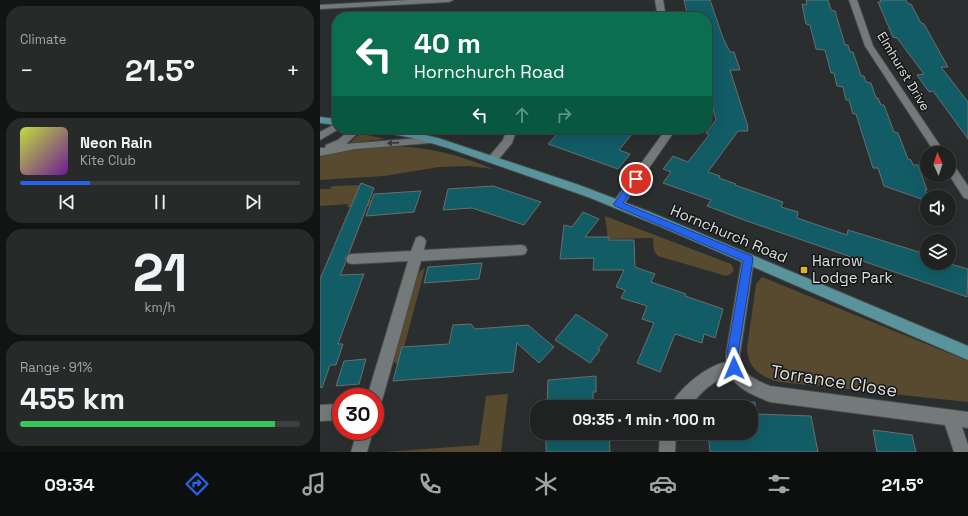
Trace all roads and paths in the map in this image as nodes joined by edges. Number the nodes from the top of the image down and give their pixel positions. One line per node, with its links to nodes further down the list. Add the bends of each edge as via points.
1 (449, 0): 4 (street)
2 (659, 0): 5 (street)
3 (853, 0): 15 (street, Elmhurst Drive, via 869,46)
4 (320, 7)
5 (661, 12)
6 (320, 120): 7 (main road)
7 (332, 121)
8 (332, 129): 13 (street)
9 (351, 134): 16 (street, via 342,142)
10 (405, 134): 14 (main road, Hornchurch Road)
11 (510, 134): 17 (street, via 508,141)
12 (667, 134): 20 (street)
13 (320, 137)
14 (432, 140): 16 (street, one-way to 16, via 355,146); 17 (main road, Hornchurch Road)
15 (935, 146)
16 (320, 152)
17 (493, 158): 20 (main road, Hornchurch Road)
18 (956, 177): 19 (street)
19 (968, 195)
20 (618, 204): 24 (main road, Hornchurch Road)
21 (420, 241): 23 (street)
22 (521, 250): 23 (street)
23 (416, 256): 25 (street); 28 (street)
24 (748, 259): 26 (main road, Hornchurch Road); 27 (street, via 732,354)
25 (352, 260)
26 (968, 353)
27 (734, 368): 29 (street, via 718,371 701,382); 32 (street, Torrance Close, via 755,388 770,394)
28 (378, 388)
29 (684, 400)
30 (332, 412): 31 (street)
31 (320, 413)
32 (951, 418): 33 (street, Torrance Close); 38 (street)
33 (968, 420)
34 (363, 440): 36 (street)
35 (667, 440): 37 (street)
36 (359, 452)
37 (666, 452)
38 (962, 452)

